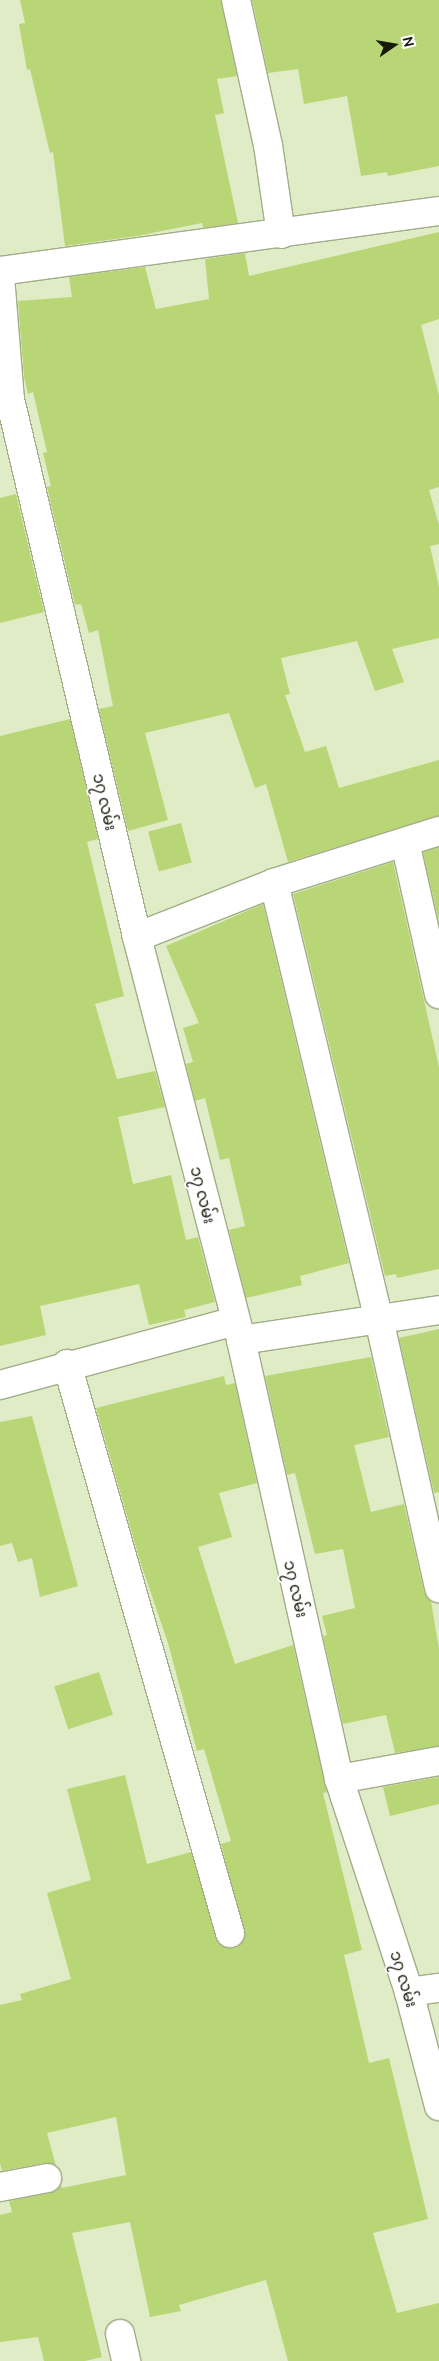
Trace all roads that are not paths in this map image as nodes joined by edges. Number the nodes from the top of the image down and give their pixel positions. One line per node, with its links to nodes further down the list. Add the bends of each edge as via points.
1 (236, 0): 3 (street, via 268,145)
2 (439, 211): 3 (street)
3 (281, 234): 4 (street)
4 (0, 271)
5 (0, 276): 9 (street, ၁၇ လမ်း, via 10,399)
6 (439, 831): 7 (street)
7 (405, 842): 8 (street); 10 (street)
8 (274, 882): 9 (street); 12 (street)
9 (137, 937): 13 (street, ၁၇ လမ်း)
10 (439, 994)
11 (439, 1310): 12 (street)
12 (379, 1319): 13 (street); 16 (street)
13 (238, 1330): 14 (street); 18 (street, ၁၇ လမ်း)
14 (67, 1364): 15 (street); 19 (street)
15 (0, 1384)
16 (439, 1588)
17 (439, 1761): 18 (street)
18 (339, 1779): 21 (street, ၁၇ လမ်း)
19 (230, 1933)
20 (439, 1988): 21 (street)
21 (409, 1992): 22 (street, ၁၇ လမ်း)
22 (439, 2106)
23 (47, 2178): 24 (street)
24 (0, 2187)
25 (120, 2334): 26 (street)
26 (126, 2361)

